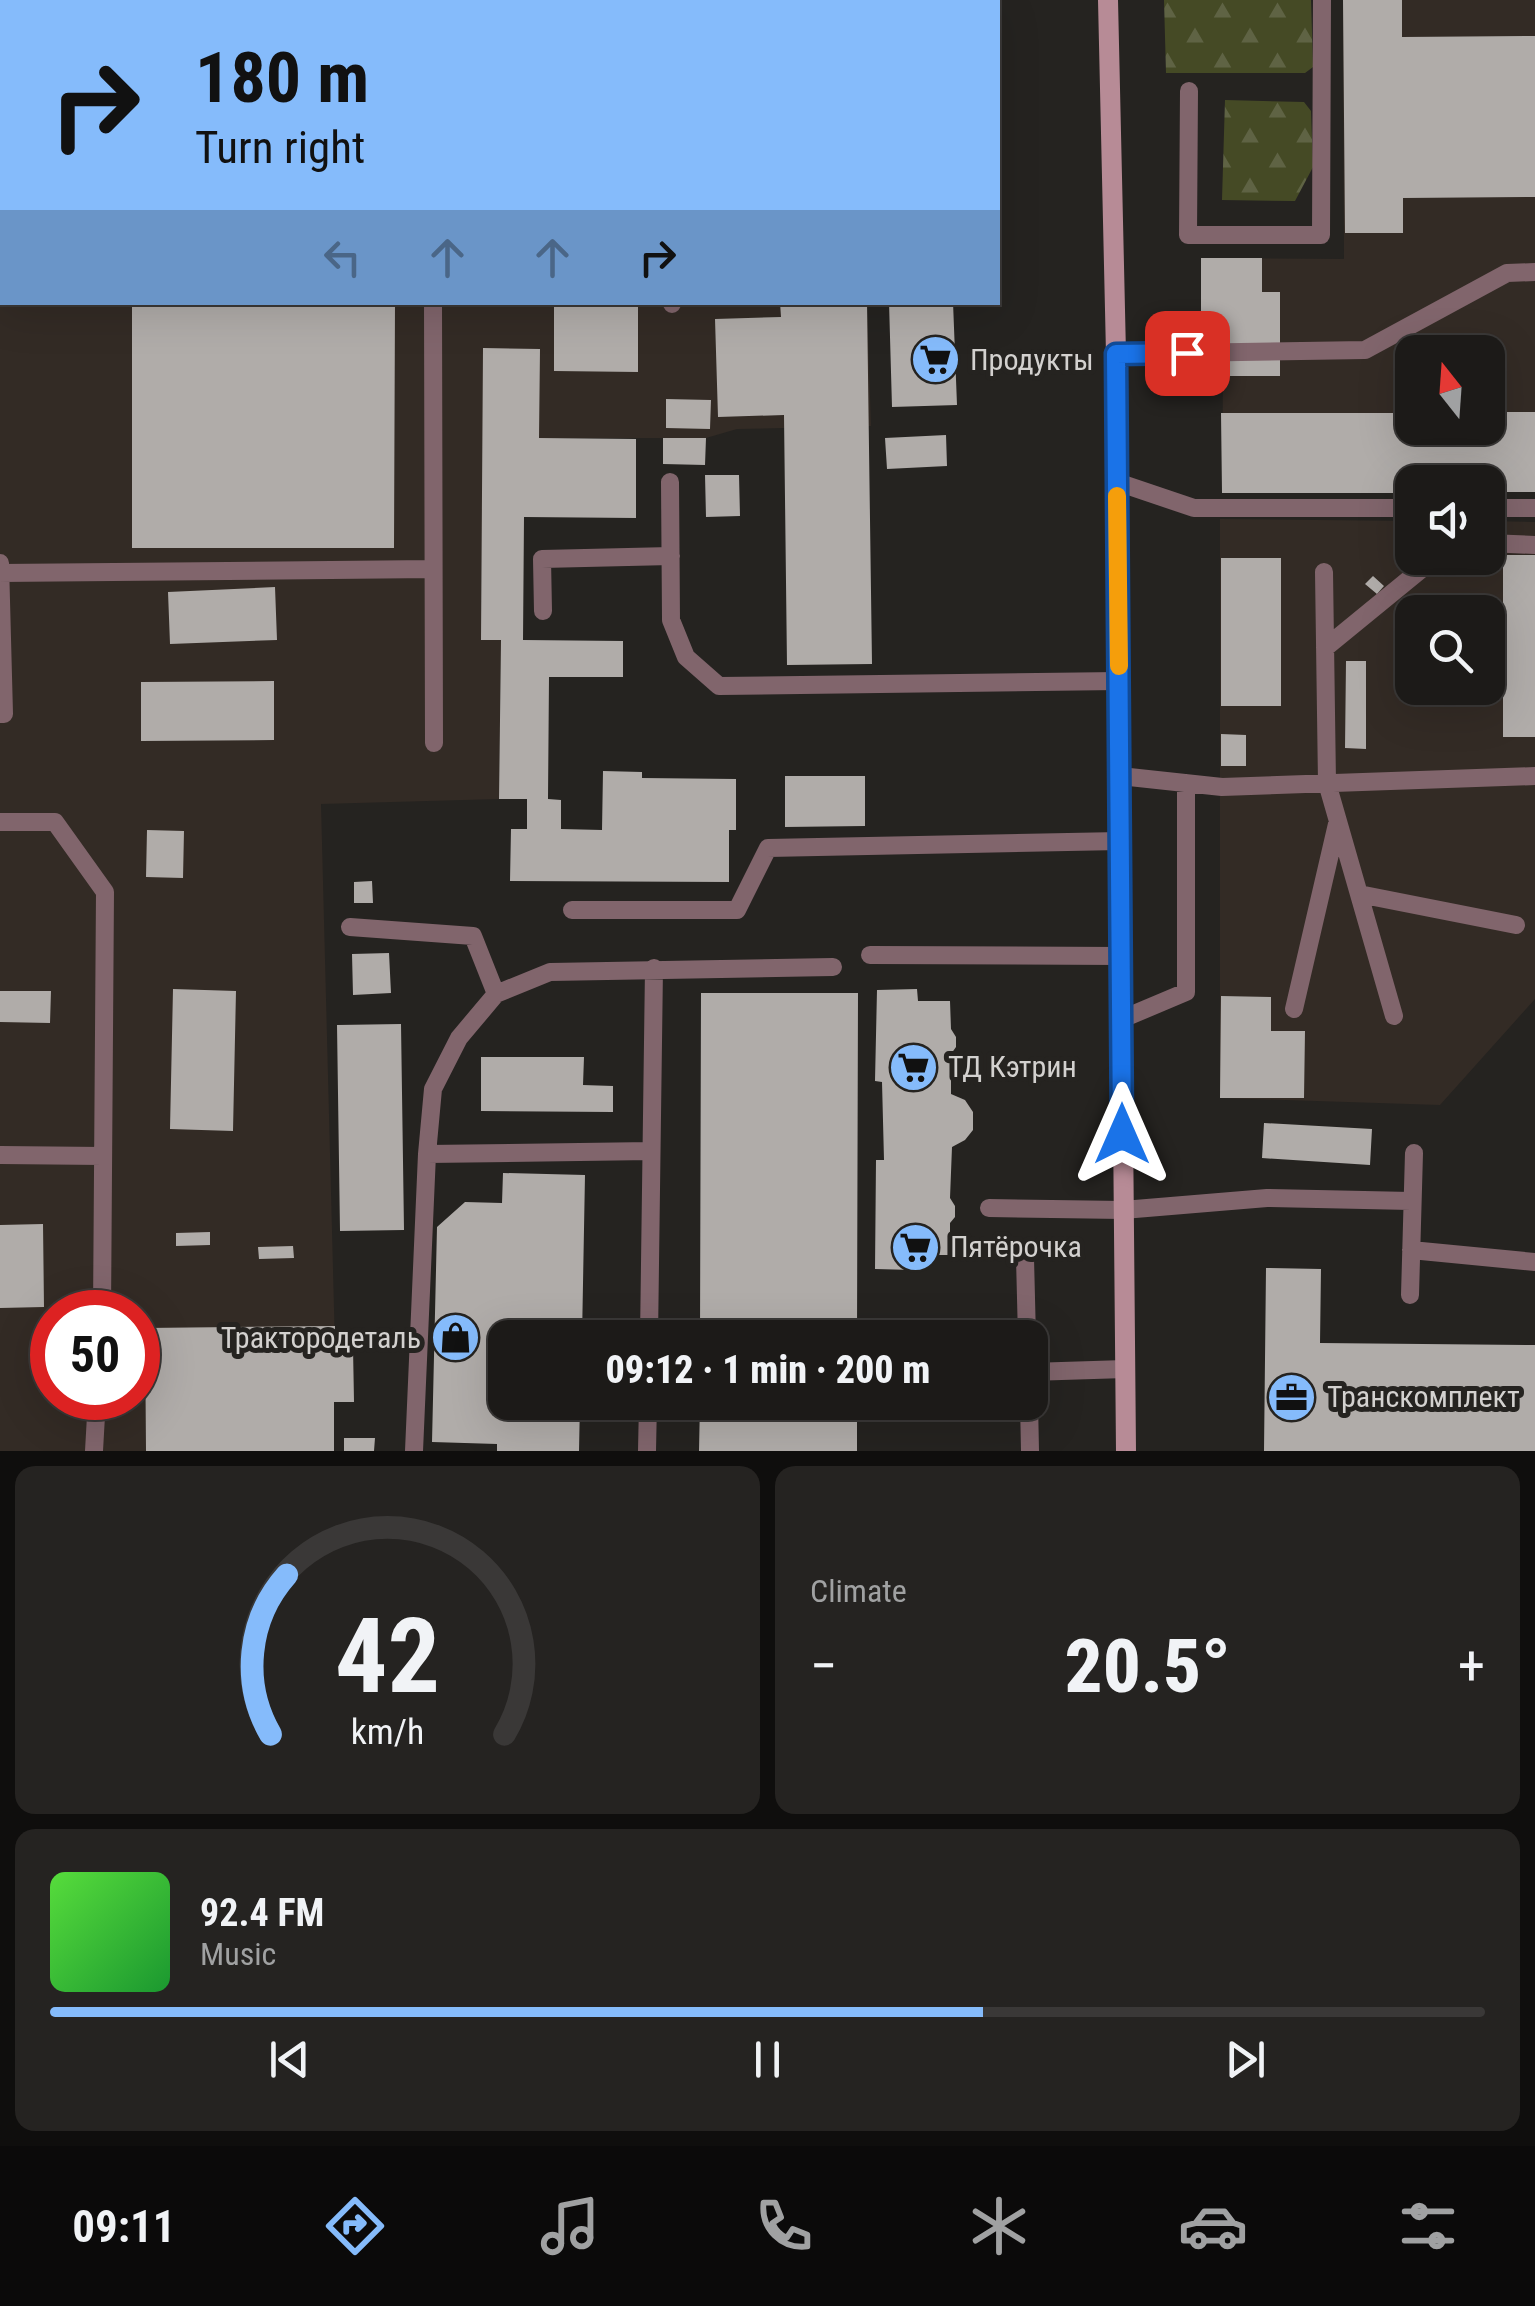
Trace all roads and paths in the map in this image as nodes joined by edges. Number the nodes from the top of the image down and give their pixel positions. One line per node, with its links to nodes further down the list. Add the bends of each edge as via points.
1 (1108, 0): 6 (main road)
2 (1322, 0): 3 (lane, via 1321,235 1188,235)
3 (1189, 91)
4 (1535, 272): 6 (lane, via 1507,273 1366,350)
5 (433, 305): 16 (lane)
6 (1116, 354): 8 (main road)
7 (670, 482): 14 (lane)
8 (1116, 482): 9 (lane, via 1194,508); 22 (main road)
9 (1395, 508)
10 (1505, 508): 11 (lane)
11 (1535, 508)
12 (1505, 544): 13 (lane)
13 (1535, 545)
14 (671, 556): 20 (lane, via 542,559); 22 (lane, via 672,620 686,658 719,686)
15 (0, 562): 18 (lane)
16 (433, 570): 18 (lane); 24 (lane)
17 (1324, 572): 21 (lane)
18 (0, 573): 23 (lane)
19 (1414, 575): 21 (lane)
20 (544, 611)
21 (1325, 648): 28 (lane)
22 (1119, 681): 25 (main road)
23 (0, 714)
24 (434, 743)
25 (1120, 776): 27 (lane); 31 (main road)
26 (1535, 776): 28 (lane)
27 (1186, 783): 28 (lane); 43 (lane, via 1186,992)
28 (1328, 783): 29 (lane)
29 (1338, 820): 32 (lane); 41 (lane)
30 (0, 822): 48 (lane, via 55,822 106,892)
31 (1120, 841): 33 (lane, via 768,848 738,910); 37 (main road)
32 (1359, 894): 34 (lane); 42 (lane)
33 (572, 910)
34 (1516, 924)
35 (350, 926): 40 (lane, via 473,936)
36 (870, 955): 37 (lane)
37 (1121, 956): 43 (main road)
38 (833, 967): 39 (lane)
39 (654, 968): 40 (lane, via 550,972); 44 (lane)
40 (496, 994): 46 (lane, via 459,1038 434,1089)
41 (1294, 1009)
42 (1394, 1016)
43 (1122, 1018): 51 (main road)
44 (651, 1150): 46 (lane); 57 (lane)
45 (1414, 1153): 49 (lane)
46 (427, 1154): 65 (lane)
47 (0, 1155): 48 (lane)
48 (103, 1156): 55 (lane)
49 (1411, 1201): 51 (lane, via 1268,1198); 52 (lane)
50 (989, 1208): 51 (lane)
51 (1123, 1210): 59 (main road)
52 (1411, 1250): 54 (lane); 56 (lane)
53 (1025, 1258): 58 (lane)
54 (1535, 1262)
55 (102, 1290)
56 (1410, 1295)
57 (649, 1320)
58 (1027, 1320)
59 (1125, 1369): 60 (lane); 68 (main road)
60 (1048, 1371)
61 (96, 1420): 64 (lane)
62 (648, 1420): 66 (lane)
63 (1029, 1420): 67 (lane)
64 (94, 1451)
65 (414, 1451)
66 (648, 1451)
67 (1030, 1451)
68 (1126, 1451)

